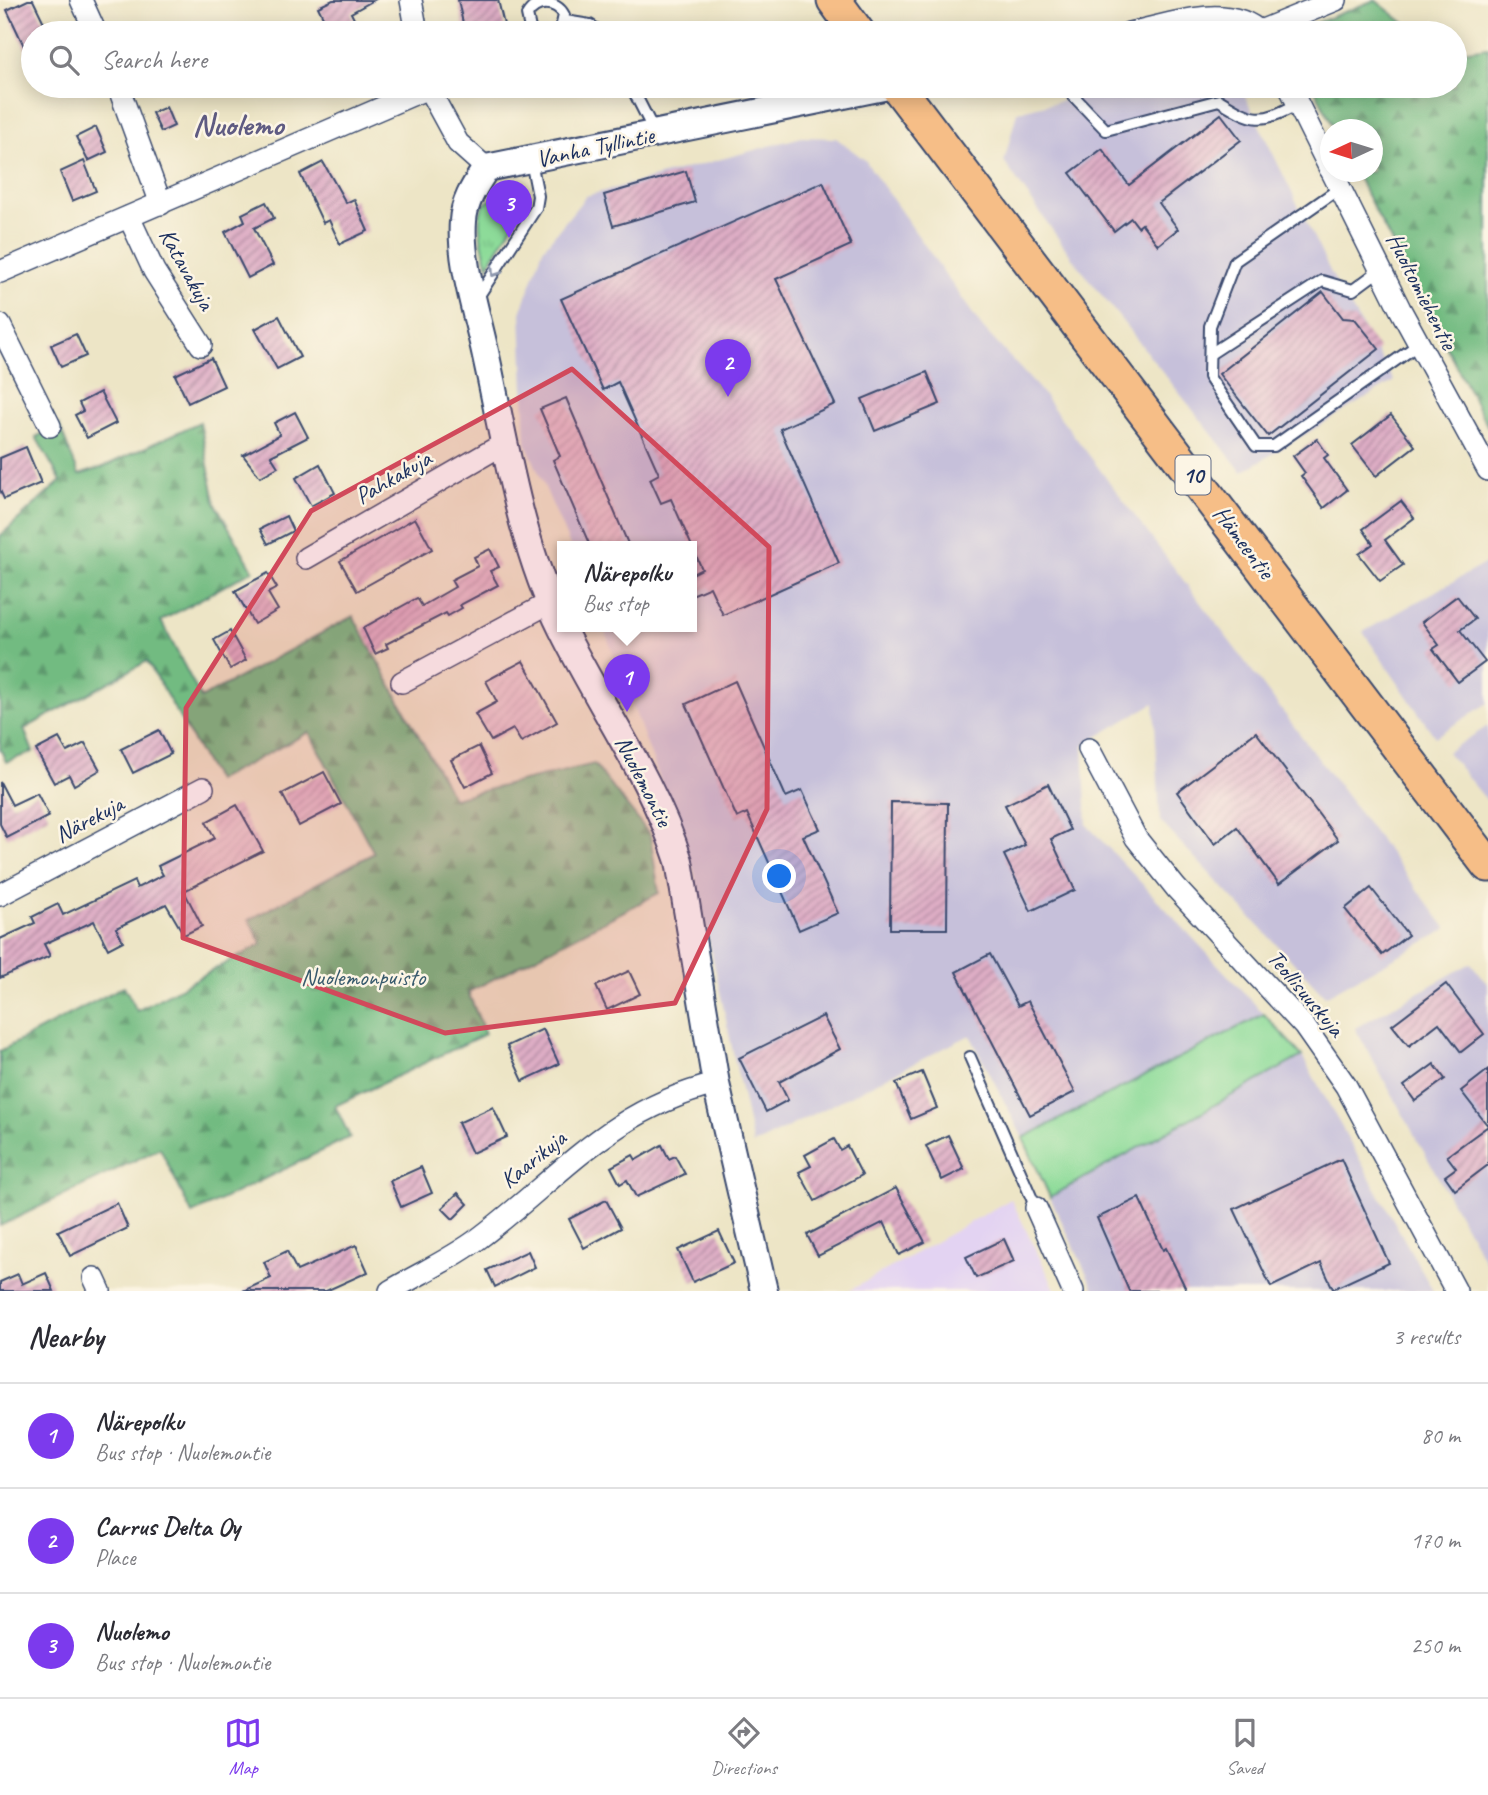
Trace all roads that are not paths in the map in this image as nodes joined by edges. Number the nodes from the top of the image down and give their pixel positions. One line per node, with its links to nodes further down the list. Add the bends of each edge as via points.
1 (81, 0): 5 (street)
2 (411, 0): 6 (street)
3 (834, 0): 9 (highway)
4 (1336, 0): 12 (street)
5 (91, 21)
6 (415, 21)
7 (528, 21): 8 (lane, via 527,15 540,2 557,5)
8 (565, 21)
9 (849, 21)
10 (1186, 21): 11 (street, via 1231,16)
11 (1240, 21)
12 (1286, 21)
13 (122, 98): 28 (street)
14 (403, 98): 28 (street)
15 (434, 98): 25 (street, via 458,143)
16 (637, 98): 22 (lane)
17 (830, 98): 22 (street, Vanha Tyllintie)
18 (906, 98): 47 (highway, Hämeentie / 10)
19 (1075, 98): 20 (lane, via 1106,130 1219,100 1248,118 1268,119)
20 (1290, 98)
21 (1295, 98): 23 (street, Huoltomiehentie)
22 (656, 134): 24 (street, Vanha Tyllintie)
23 (1320, 148)
24 (531, 161): 25 (street, Vanha Tyllintie); 32 (lane, one-way to 32, via 536,208)
25 (486, 168): 32 (street, Nuolemontie, via 468,201 463,222)
26 (1327, 182): 36 (lane, via 1235,261 1210,326)
27 (1337, 182): 30 (street, Huoltomiehentie)
28 (161, 204): 29 (street)
29 (129, 216): 31 (street); 35 (street, Katavakuja, via 155,271)
30 (1380, 270): 34 (street, Huoltomiehentie); 36 (lane, via 1353,290 1322,281)
31 (0, 272)
32 (474, 302): 38 (street, Nuolemontie)
33 (0, 325): 37 (street)
34 (1419, 344): 36 (lane, via 1274,446 1256,446 1209,377); 39 (street, Huoltomiehentie)
35 (201, 345)
36 (1210, 354)
37 (50, 426)
38 (505, 443): 40 (street, Pahkakuja); 41 (street, Nuolemontie, via 524,523)
39 (1488, 470)
40 (306, 558)
41 (551, 603): 42 (street, Nuolemontie); 44 (street)
42 (557, 619)
43 (563, 632): 50 (street, Nuolemontie, via 669,828 679,861)
44 (402, 682)
45 (1089, 750): 55 (street, Teollisuuskuja, via 1136,838 1304,1026 1346,1086)
46 (203, 788): 48 (street, Närekuja)
47 (1488, 865)
48 (0, 895)
49 (970, 1057): 51 (lane)
50 (716, 1084): 52 (street, Kaarikuja, via 639,1111 463,1250); 53 (street, Nuolemontie)
51 (1035, 1208): 54 (street)
52 (390, 1291)
53 (764, 1291)
54 (1073, 1291)
55 (1455, 1291)

